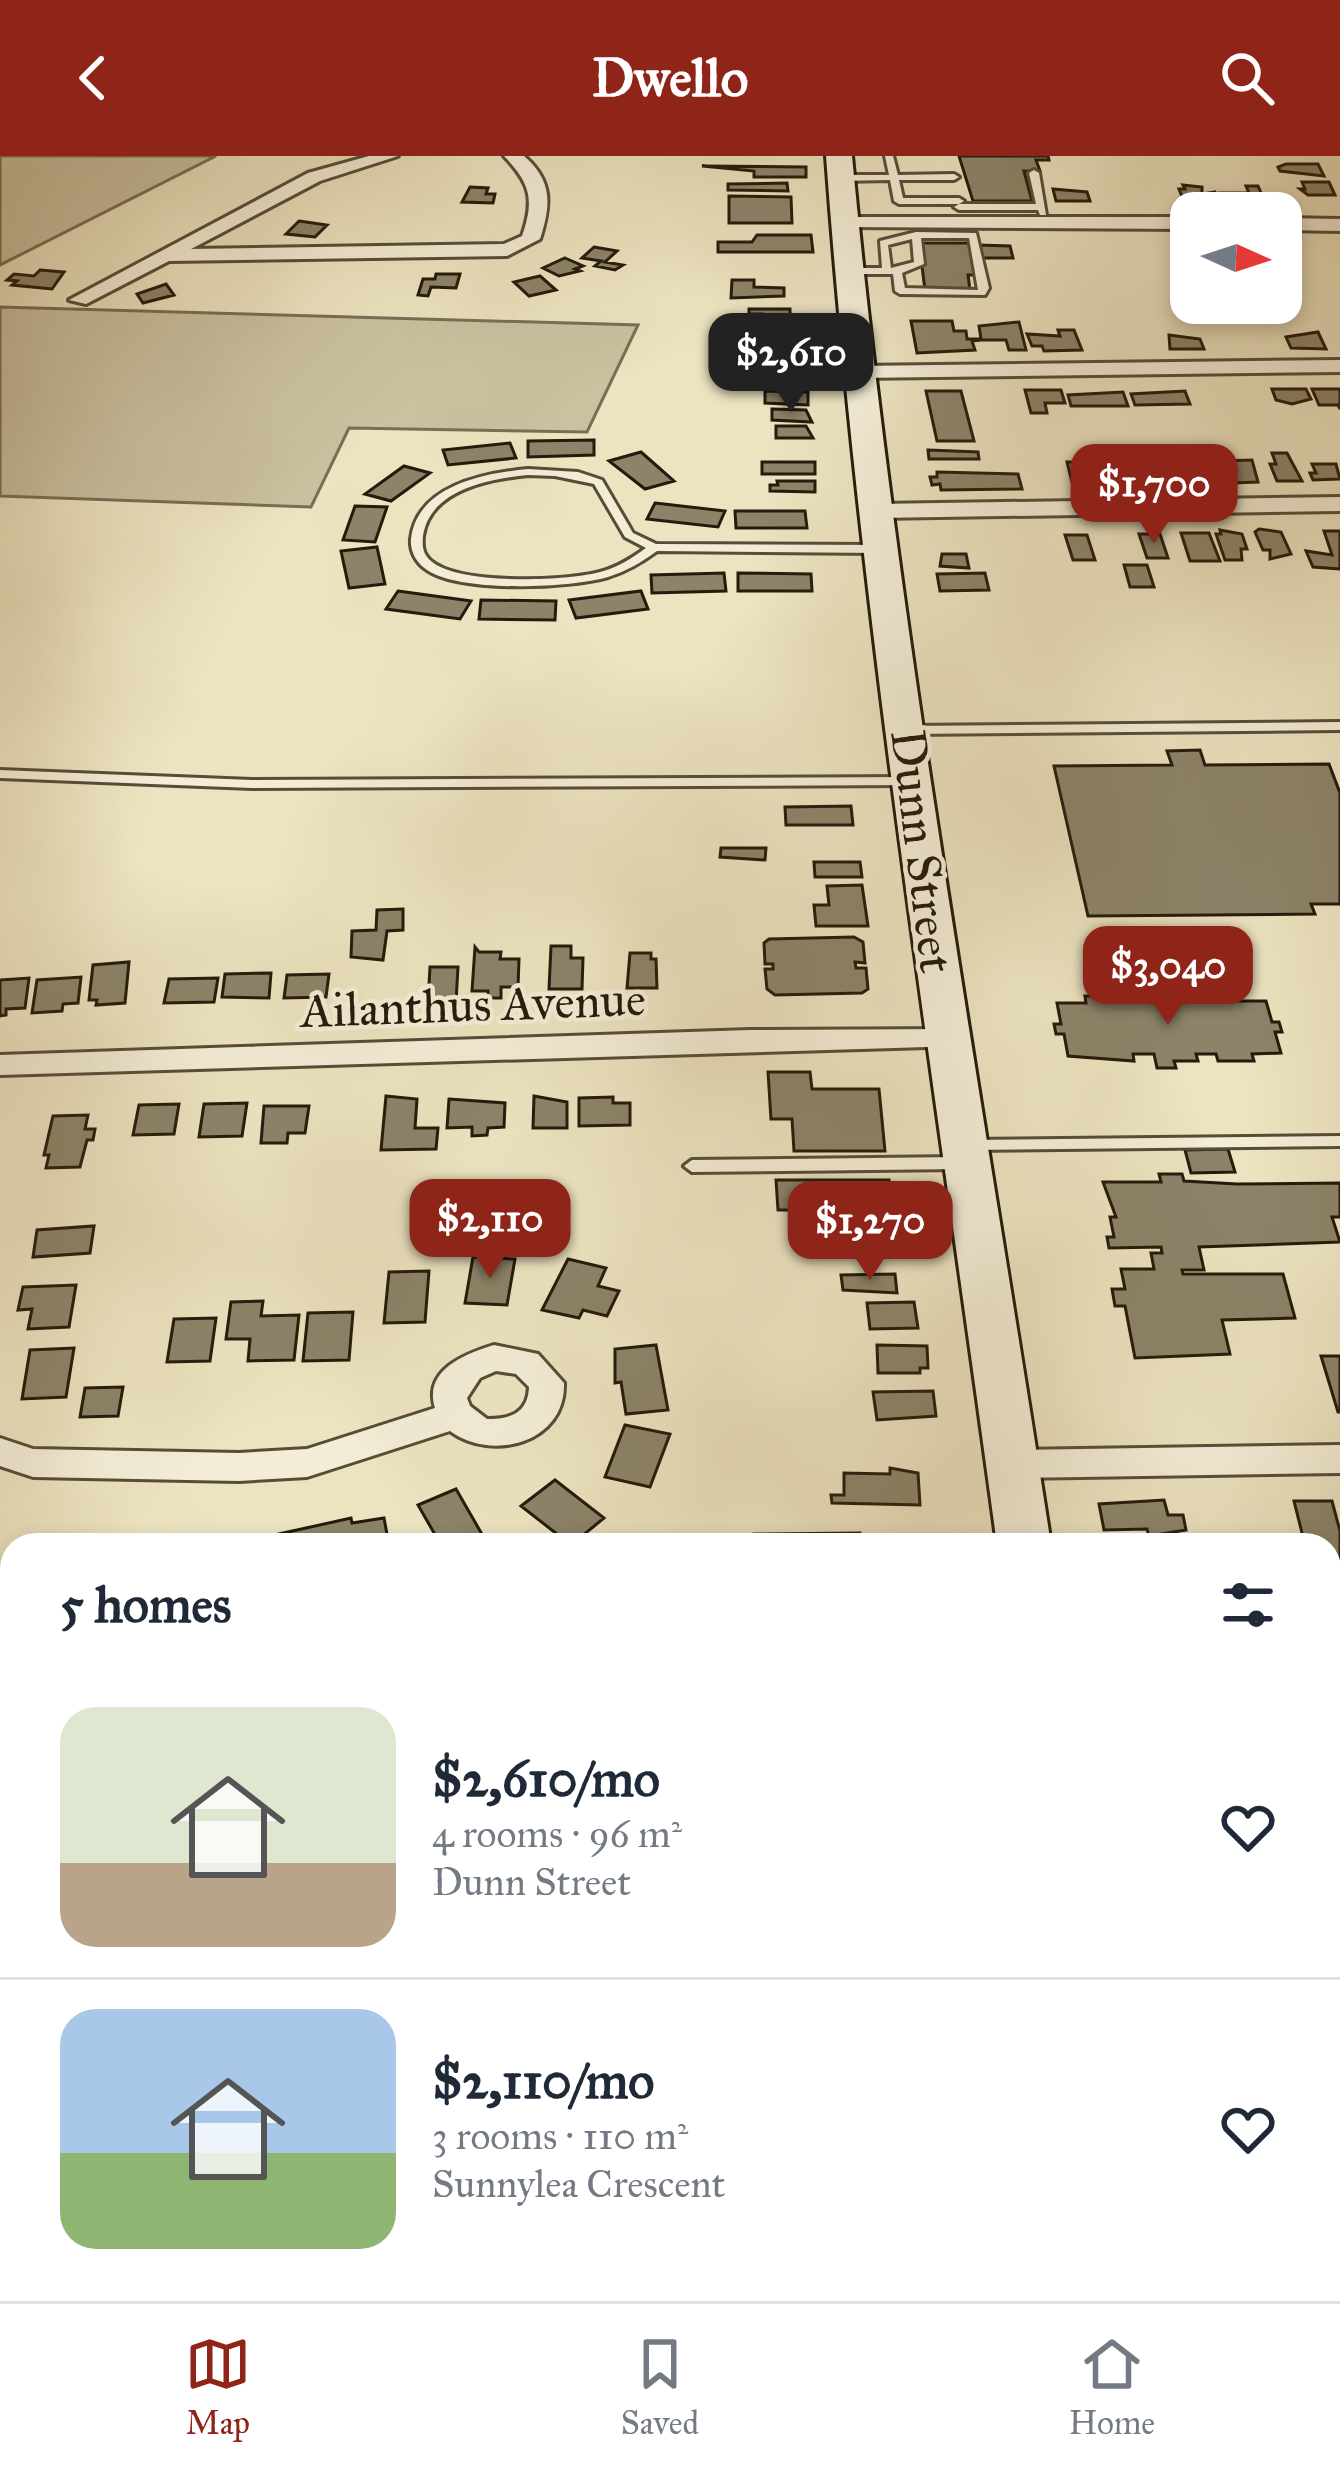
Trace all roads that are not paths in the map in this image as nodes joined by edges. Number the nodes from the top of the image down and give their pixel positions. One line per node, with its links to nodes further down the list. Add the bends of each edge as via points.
1 (389, 156): 11 (street, via 314,177)
2 (513, 156): 17 (street, via 540,189 525,244 478,253)
3 (889, 156): 7 (lane)
4 (951, 164): 8 (lane)
5 (845, 170): 7 (lane); 16 (street, Dunn Street)
6 (1034, 173): 9 (lane)
7 (894, 177): 8 (lane); 10 (lane, via 899,200)
8 (954, 177): 10 (lane)
9 (1044, 214): 10 (street); 12 (street)
10 (956, 217): 15 (lane); 16 (street); 20 (lane, via 973,235 981,293 900,291)
11 (233, 218): 17 (street, via 236,240); 18 (street)
12 (1170, 222)
13 (1302, 224): 14 (street)
14 (1340, 225)
15 (916, 235): 16 (lane); 20 (lane, via 919,263)
16 (869, 241): 19 (street, Dunn Street); 20 (lane)
17 (271, 254): 18 (street)
18 (162, 255): 21 (street)
19 (848, 271): 20 (lane); 23 (street, Dunn Street)
20 (892, 271)
21 (79, 300)
22 (1340, 367): 23 (street)
23 (857, 373): 25 (street, Dunn Street)
24 (1340, 504): 25 (street)
25 (879, 530): 26 (lane); 28 (street, Dunn Street)
26 (654, 547): 26 (lane, via 628,535 598,482 563,473 464,483 426,514 416,540 431,570 499,581 596,576 631,566)
27 (1340, 726): 28 (lane)
28 (908, 730): 30 (street, Dunn Street)
29 (0, 774): 30 (lane, via 252,784)
30 (913, 781): 31 (street, Dunn Street)
31 (949, 1039): 32 (street, Ailanthus Avenue); 34 (street, Dunn Street)
32 (0, 1064)
33 (1340, 1141): 34 (lane)
34 (966, 1154): 35 (lane); 39 (street, Dunn Street)
35 (692, 1166)
36 (454, 1416): 37 (street, via 307,1463 33,1463)
37 (0, 1452)
38 (1340, 1459): 39 (street)
39 (1012, 1464): 40 (street, Dunn Street)
40 (1022, 1533)

